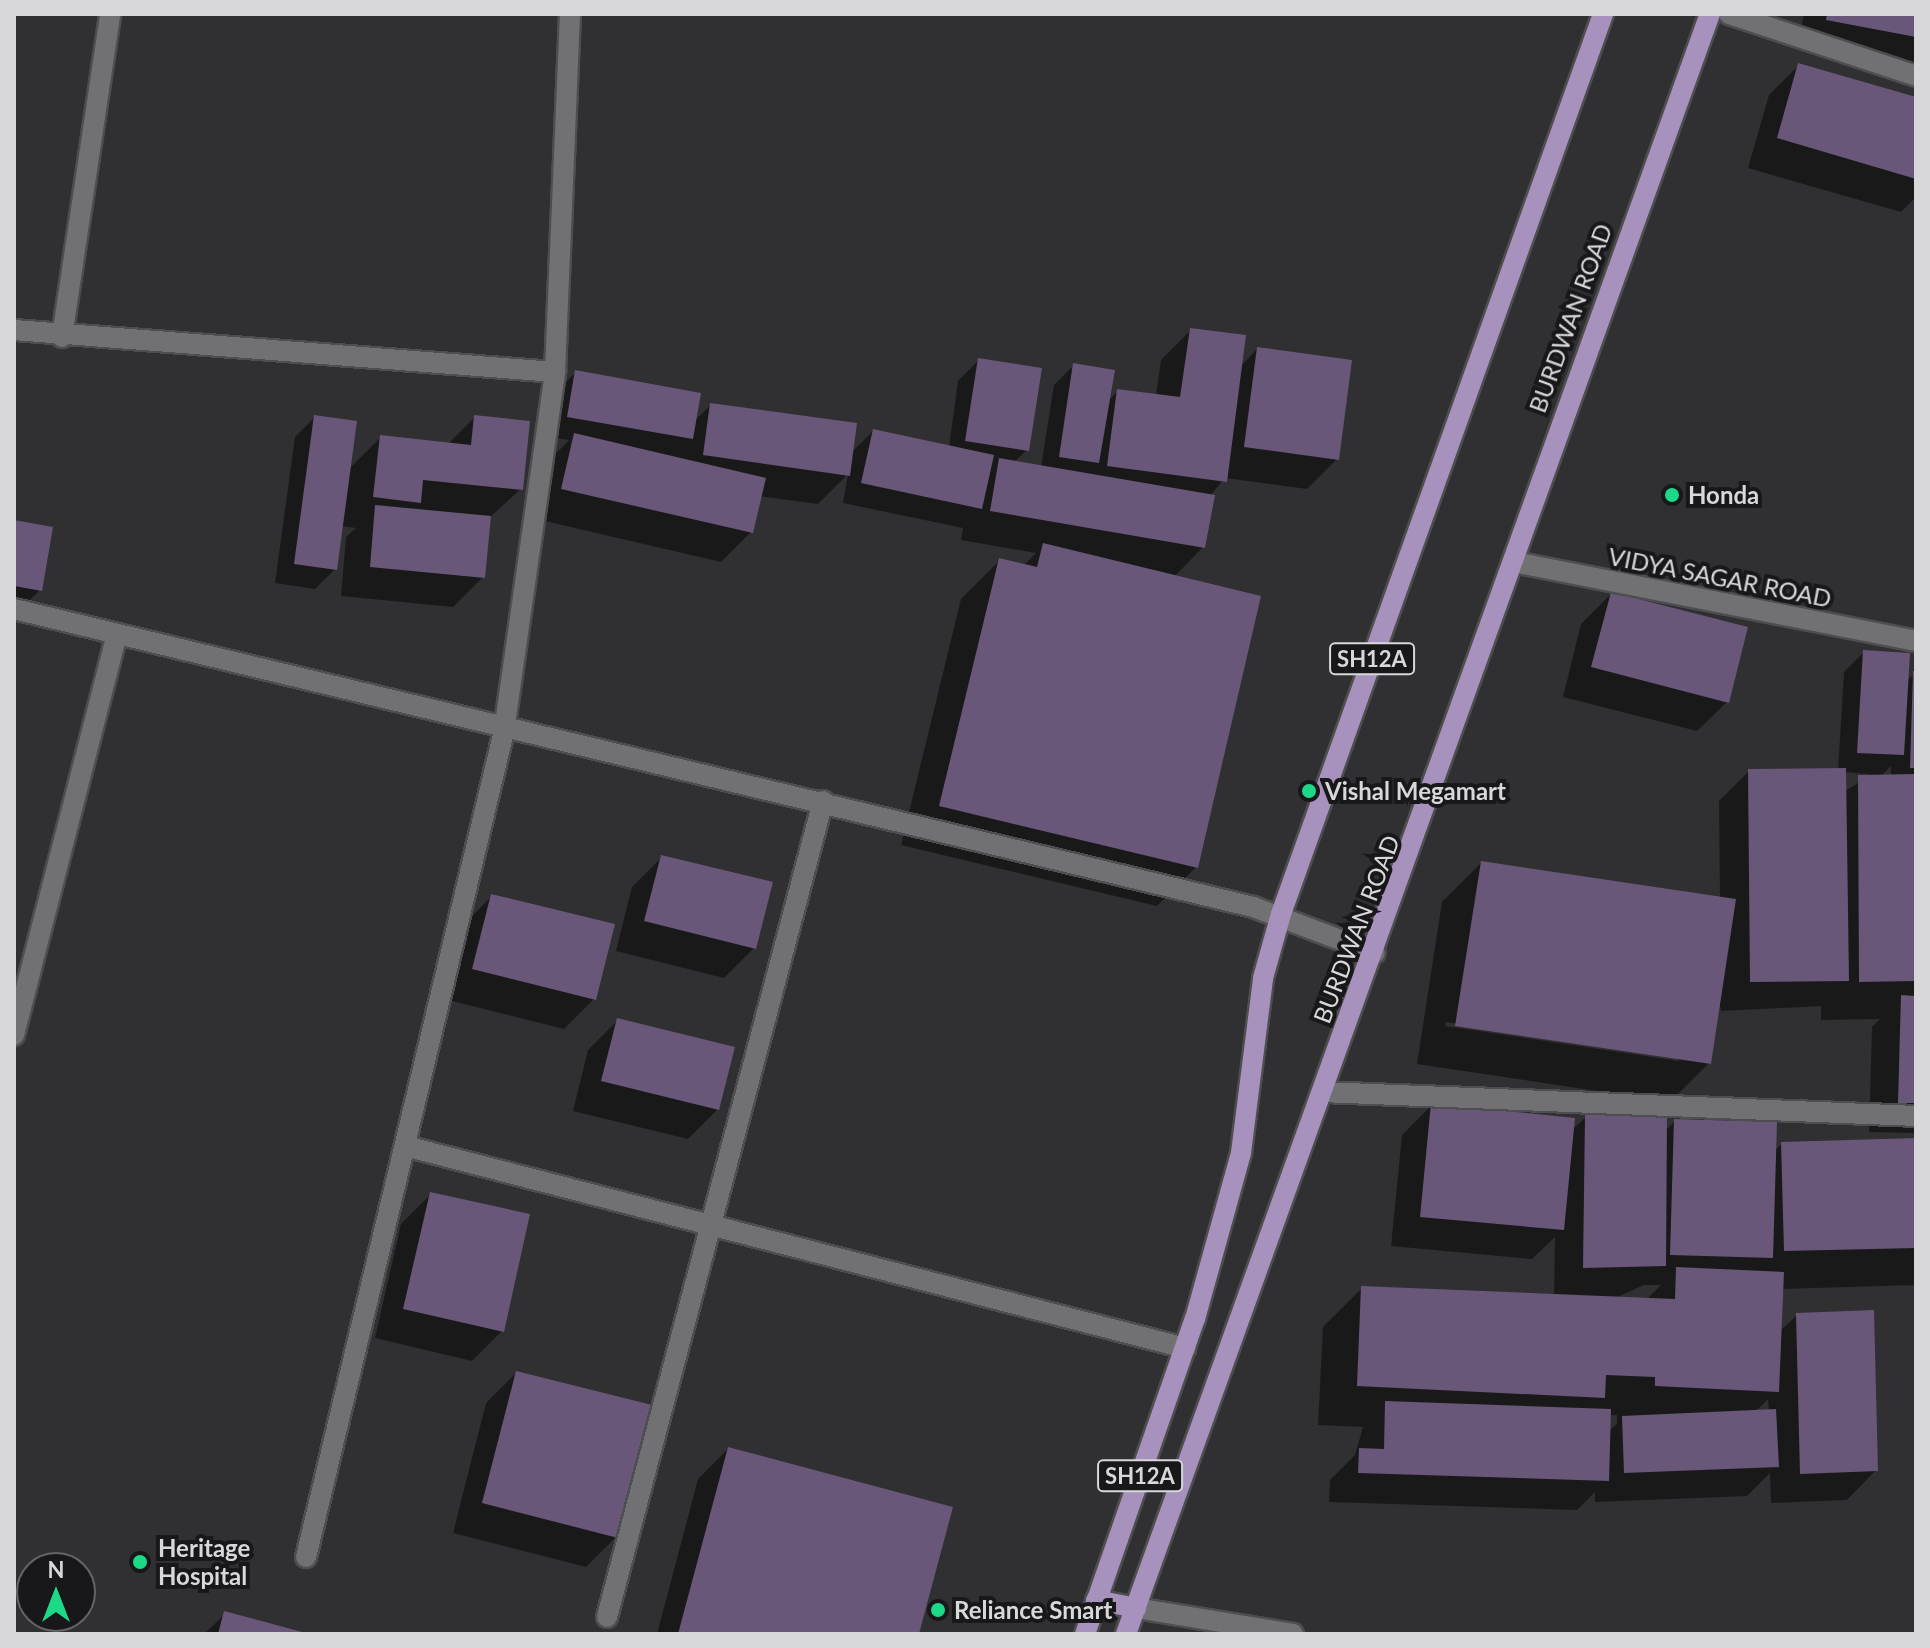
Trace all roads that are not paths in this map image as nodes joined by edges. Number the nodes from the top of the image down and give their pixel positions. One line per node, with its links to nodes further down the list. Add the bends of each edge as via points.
1 (110, 14): 8 (street)
2 (570, 14): 9 (street)
3 (1603, 14): 16 (main road, SH12A)
4 (1710, 14): 10 (main road, BURDWAN ROAD / SH12A, via 1580,360)
5 (1729, 14): 6 (street)
6 (1916, 76)
7 (14, 330): 8 (street)
8 (62, 337): 9 (street)
9 (555, 372): 14 (street)
10 (1514, 562): 13 (street, VIDYA SAGAR ROAD); 17 (main road, BURDWAN ROAD / SH12A)
11 (14, 609): 12 (street)
12 (117, 634): 14 (street); 18 (street)
13 (1916, 641)
14 (504, 731): 15 (street); 21 (street)
15 (823, 801): 16 (street); 22 (street)
16 (1281, 914): 17 (street); 23 (main road, SH12A, via 1263,978 1241,1153)
17 (1375, 953): 19 (main road, BURDWAN ROAD / SH12A)
18 (14, 1035)
19 (1322, 1092): 20 (street); 26 (main road, BURDWAN ROAD / SH12A)
20 (1916, 1116)
21 (409, 1147): 22 (street); 24 (street)
22 (711, 1230): 23 (street); 27 (street)
23 (1185, 1348): 25 (main road, SH12A)
24 (306, 1557)
25 (1096, 1600): 26 (main road); 28 (main road, SH12A)
26 (1136, 1608): 29 (main road, BURDWAN ROAD / SH12A); 30 (street)
27 (607, 1617)
28 (1085, 1634)
29 (1126, 1634)
30 (1293, 1634)

